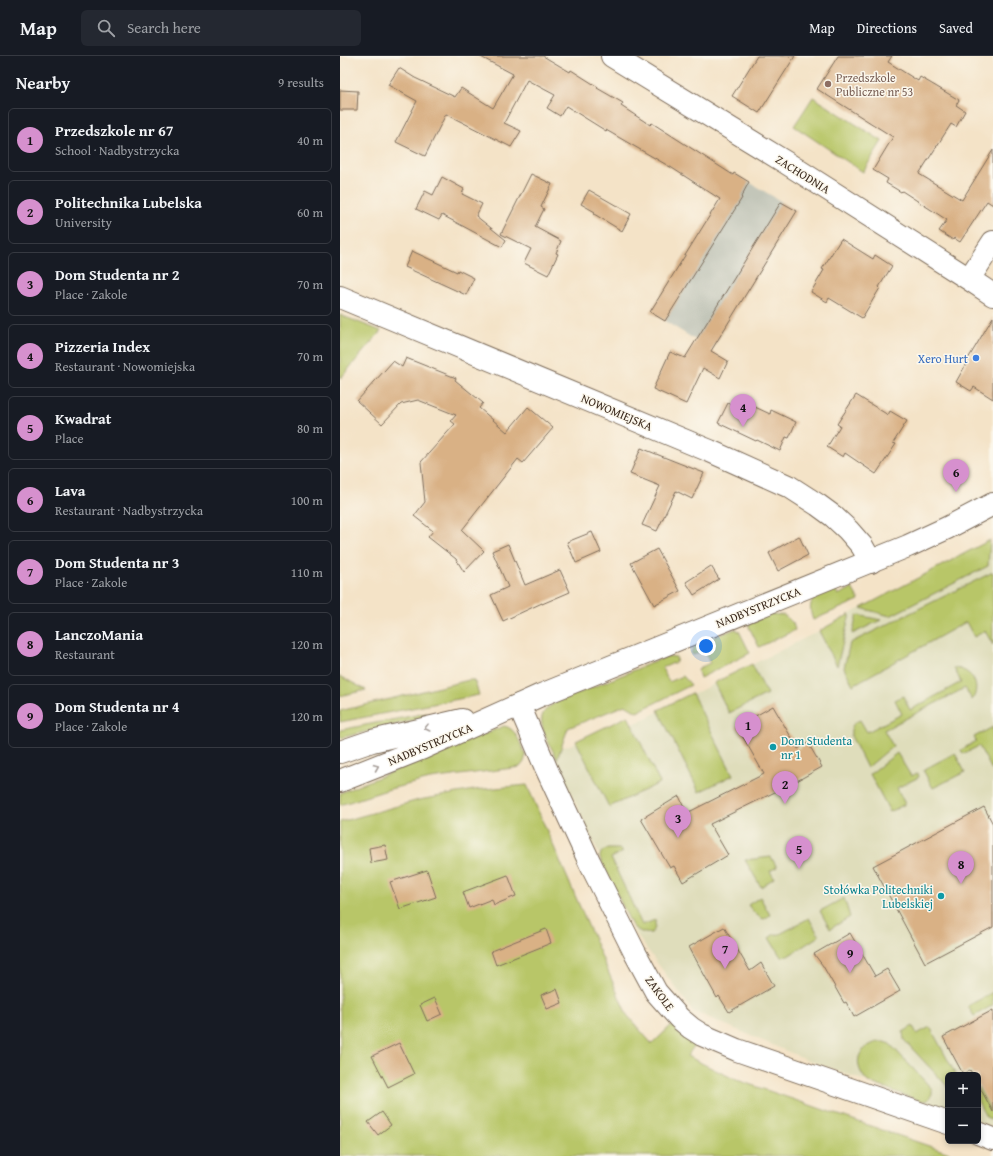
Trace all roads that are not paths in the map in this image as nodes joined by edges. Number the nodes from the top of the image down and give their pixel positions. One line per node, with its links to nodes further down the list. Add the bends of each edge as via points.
1 (612, 56): 3 (street, ZACHODNIA)
2 (993, 242): 3 (street)
3 (969, 279): 4 (street, ZACHODNIA)
4 (993, 296)
5 (340, 297): 7 (street, NOWOMIEJSKA, via 710,451 790,487 833,516 862,546)
6 (993, 504): 7 (street, NADBYSTRZYCKA)
7 (871, 562): 8 (street, NADBYSTRZYCKA)
8 (519, 705): 9 (street, NADBYSTRZYCKA, one-way to 9, via 372,741); 10 (street, NADBYSTRZYCKA, one-way to 8, via 423,748); 11 (street, ZAKOLE, via 590,863 635,953 656,992 679,1018 702,1035 736,1050)
9 (340, 752)
10 (340, 781)
11 (945, 1122)
12 (981, 1135): 13 (street)
13 (993, 1139)

